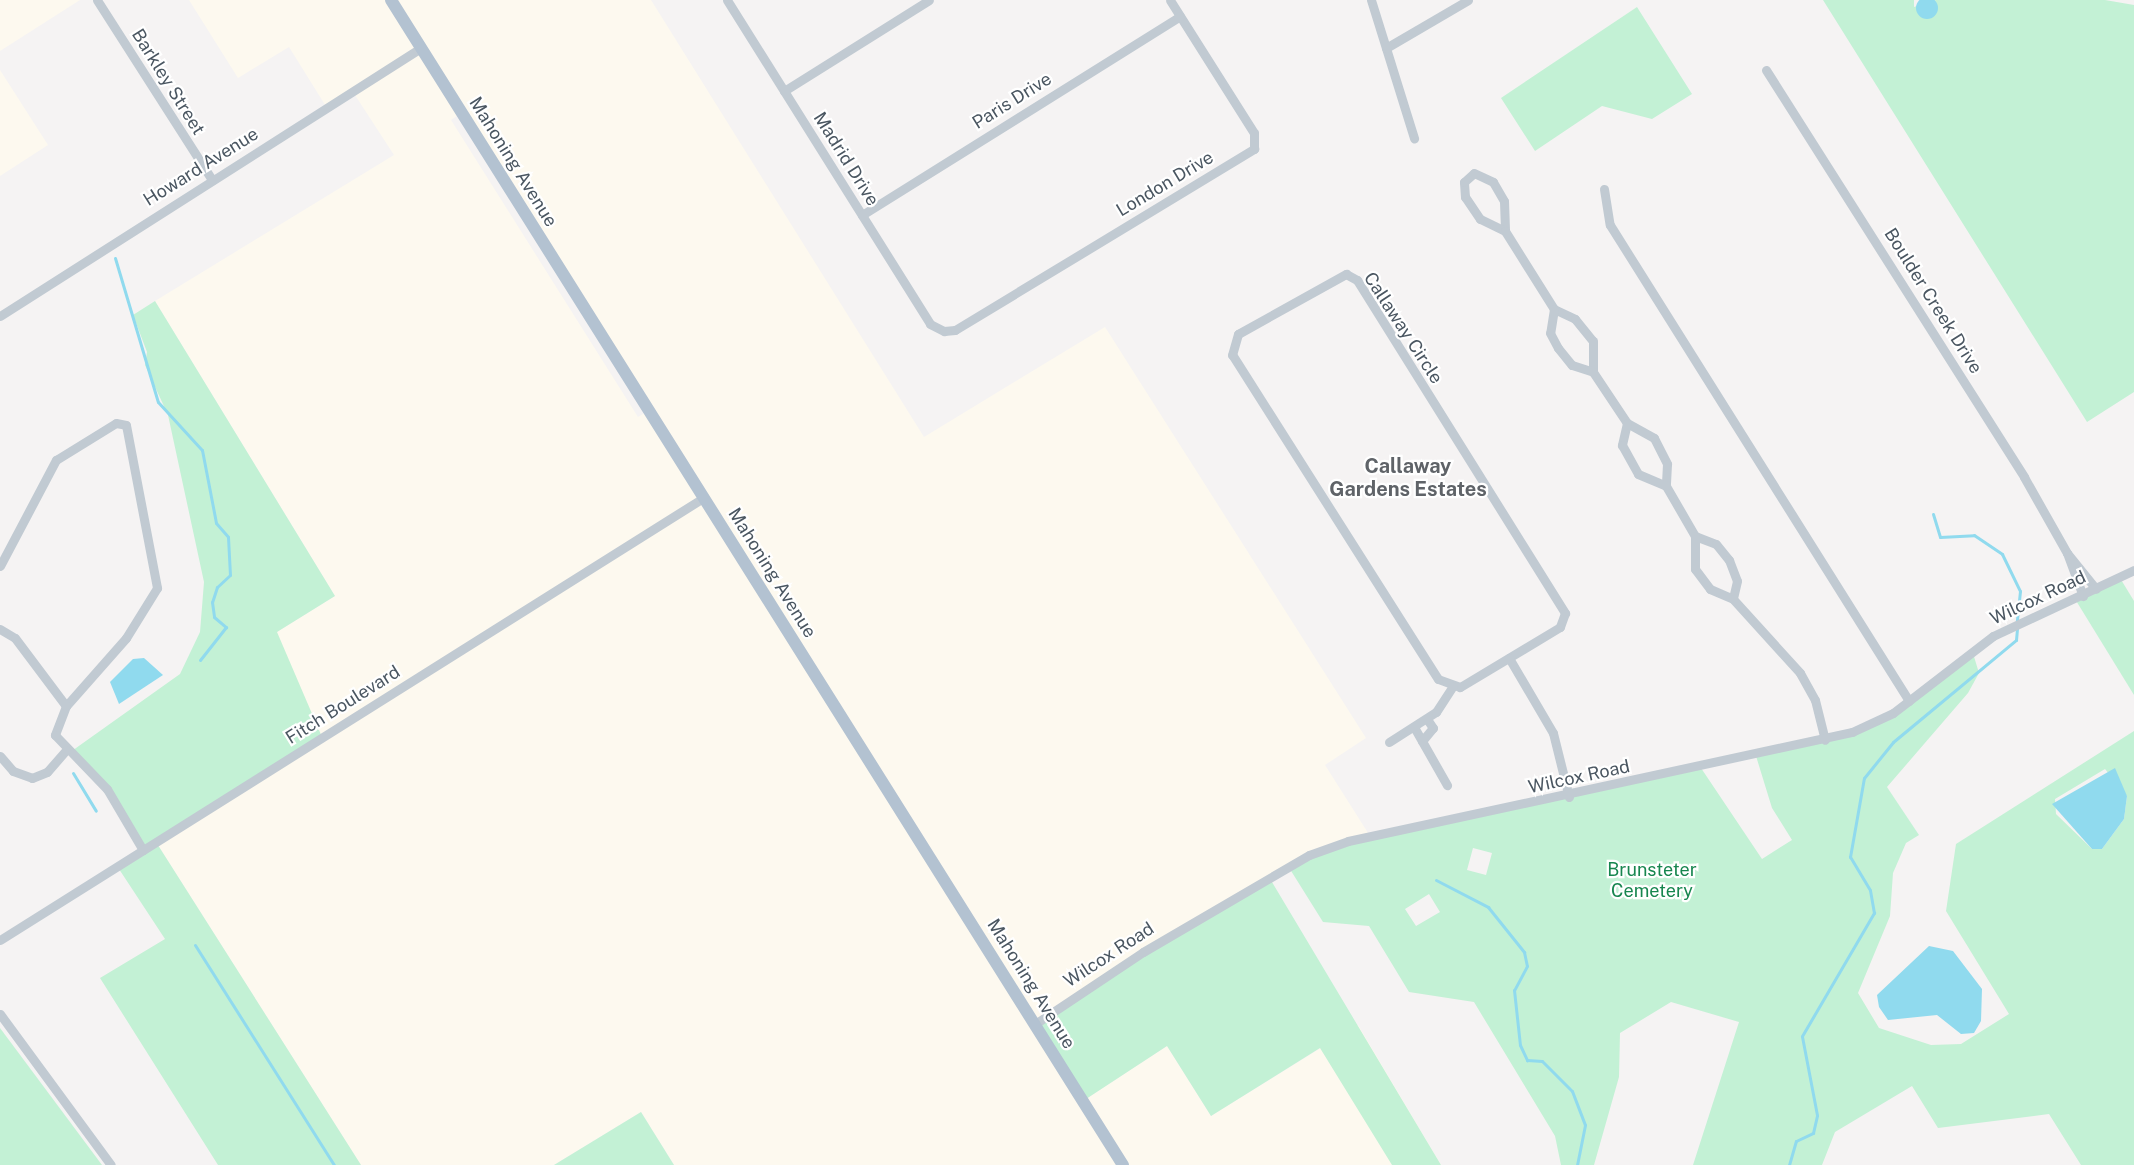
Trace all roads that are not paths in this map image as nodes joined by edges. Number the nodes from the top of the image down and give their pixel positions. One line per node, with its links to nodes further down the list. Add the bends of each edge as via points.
1 (97, 0): 14 (street, Barkley Street)
2 (391, 0): 9 (main road, Mahoning Avenue)
3 (727, 0): 12 (street, Madrid Drive)
4 (929, 0): 12 (street)
5 (1170, 0): 8 (street, London Drive)
6 (1371, 0): 10 (street)
7 (1468, 0): 10 (street)
8 (1180, 16): 16 (street, Paris Drive); 20 (street, London Drive, via 1254,133 1254,149 955,330)
9 (421, 48): 14 (street, Howard Avenue); 24 (main road, Mahoning Avenue)
10 (1386, 48): 13 (street)
11 (1766, 70): 26 (street, Boulder Creek Drive)
12 (784, 91): 16 (street, Madrid Drive)
13 (1414, 138)
14 (212, 180): 19 (street, Howard Avenue)
15 (1604, 189): 35 (street, via 1610,225)
16 (862, 215): 20 (street, Madrid Drive, via 930,324)
17 (1505, 231): 17 (street, via 1506,207 1497,187 1486,176 1470,174 1463,189 1475,214); 18 (street)
18 (1554, 309): 21 (street, via 1575,319 1593,341); 21 (street, via 1550,333 1558,348 1572,365)
19 (0, 316)
20 (941, 331)
21 (1593, 372): 22 (street)
22 (1627, 423): 23 (street, via 1654,438 1667,464); 23 (street, via 1622,445 1633,466 1642,478)
23 (1666, 486): 25 (street)
24 (703, 498): 46 (street, Fitch Boulevard); 49 (main road, Mahoning Avenue)
25 (1695, 536): 31 (street, via 1695,569 1710,589); 31 (street, via 1716,544 1730,560 1737,580)
26 (2067, 553): 29 (street, Boulder Creek Drive); 30 (street, Boulder Creek Drive)
27 (0, 566): 36 (street, via 56,460 116,423 126,425 158,588 126,639)
28 (2134, 570): 29 (street, Wilcox Road)
29 (2096, 589): 30 (street, Wilcox Road)
30 (2083, 596): 35 (street, Wilcox Road, via 1993,636)
31 (1733, 599): 39 (street, via 1800,673 1815,700)
32 (0, 628): 36 (street, via 15,638)
33 (1509, 658): 34 (street, Callaway Circle); 34 (street, Callaway Circle, via 1560,627 1563,608 1357,280 1337,276 1238,334 1232,355 1438,679); 45 (street, via 1553,733)
34 (1452, 687): 37 (street)
35 (1909, 701): 39 (street, Wilcox Road, via 1875,723)
36 (66, 706): 42 (street, via 55,735)
37 (1427, 719): 38 (street); 40 (street, via 1433,728)
38 (1414, 727): 40 (street); 41 (street)
39 (1825, 740): 45 (street, Wilcox Road)
40 (1422, 741): 44 (street)
41 (1389, 742)
42 (66, 750): 43 (street, via 47,772 32,777 13,771); 46 (street, via 106,789)
43 (0, 756)
44 (1447, 784)
45 (1569, 796): 49 (street, Wilcox Road, via 1348,841 1309,855 1143,952)
46 (144, 850): 47 (street, Fitch Boulevard)
47 (0, 940)
48 (0, 1014): 50 (street)
49 (1035, 1024): 51 (main road, Mahoning Avenue)
50 (111, 1165)
51 (1123, 1165)

